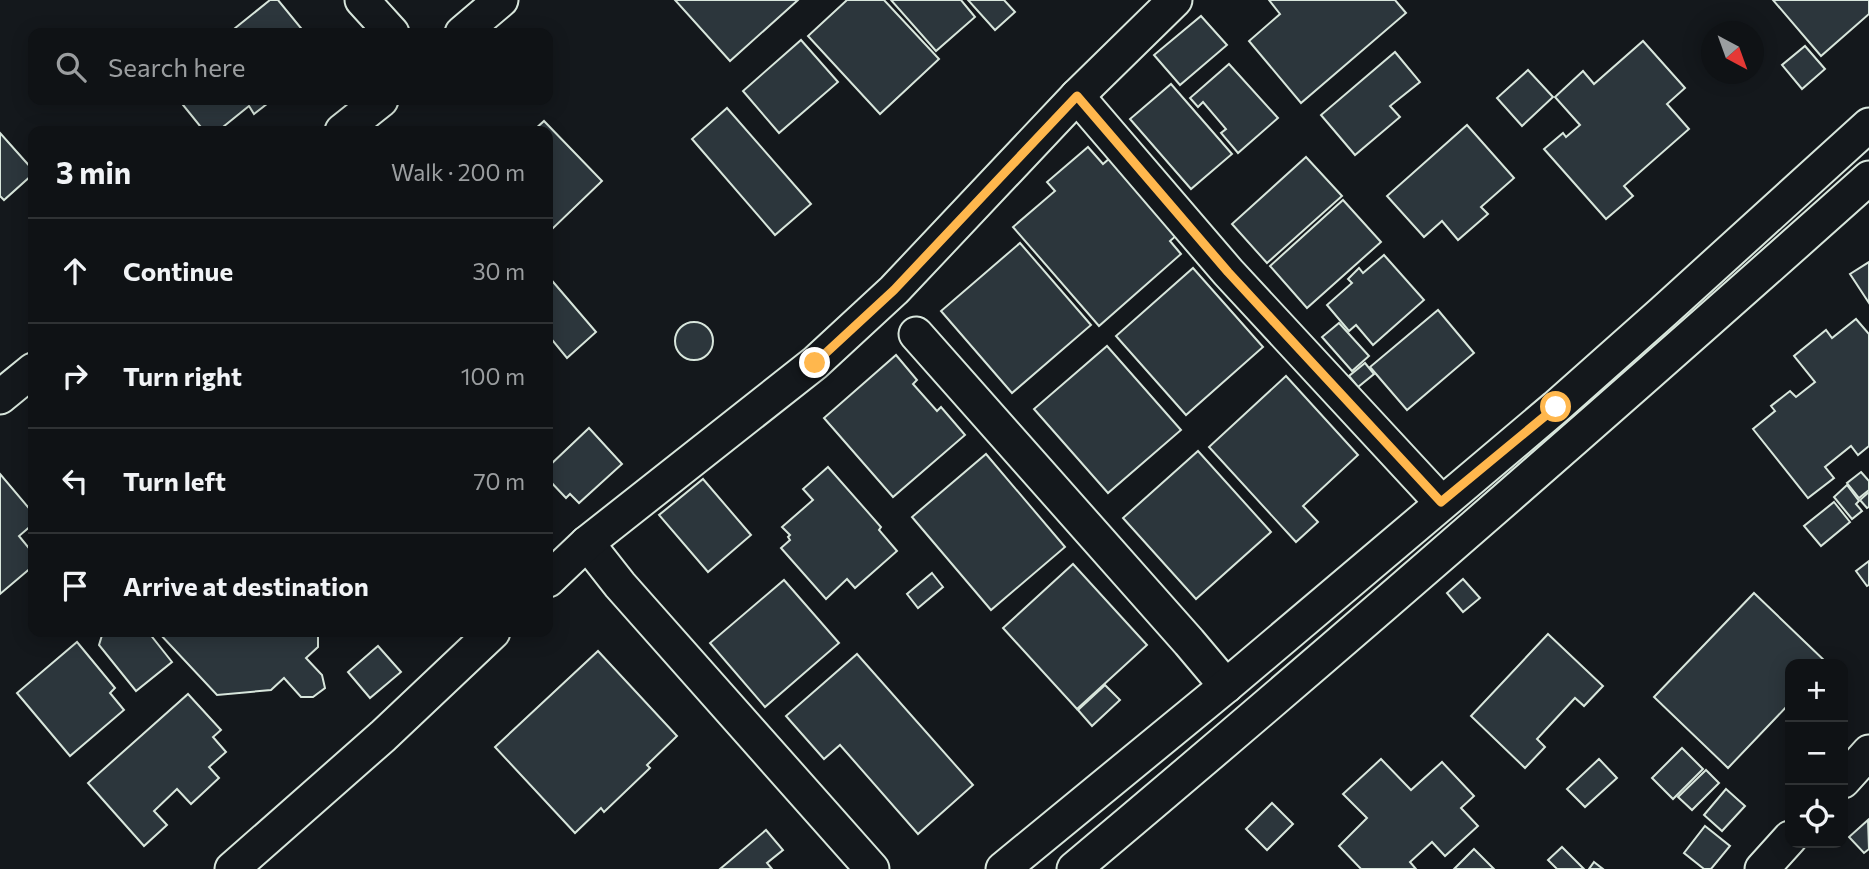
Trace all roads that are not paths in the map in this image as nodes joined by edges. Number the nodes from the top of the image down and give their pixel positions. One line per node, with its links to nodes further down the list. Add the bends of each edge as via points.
1 (362, 0): 4 (street)
2 (501, 0): 5 (street)
3 (1175, 0): 6 (street)
4 (387, 28)
5 (468, 28)
6 (1077, 96): 14 (street, via 1228,272); 15 (street, via 894,290 815,363)
7 (375, 105): 9 (street)
8 (1869, 125): 14 (street, via 1556,407)
9 (348, 126)
10 (1869, 178): 25 (street, via 1364,623)
11 (916, 334): 18 (street)
12 (28, 374): 13 (street)
13 (0, 397)
14 (1441, 502): 18 (street)
15 (587, 543): 16 (street); 23 (street)
16 (553, 575)
17 (488, 637): 22 (street)
18 (1226, 686): 24 (street)
19 (1869, 752): 20 (street)
20 (1848, 775)
21 (1785, 844): 26 (street)
22 (232, 869)
23 (872, 869)
24 (1003, 869)
25 (1074, 869)
26 (1762, 869)

